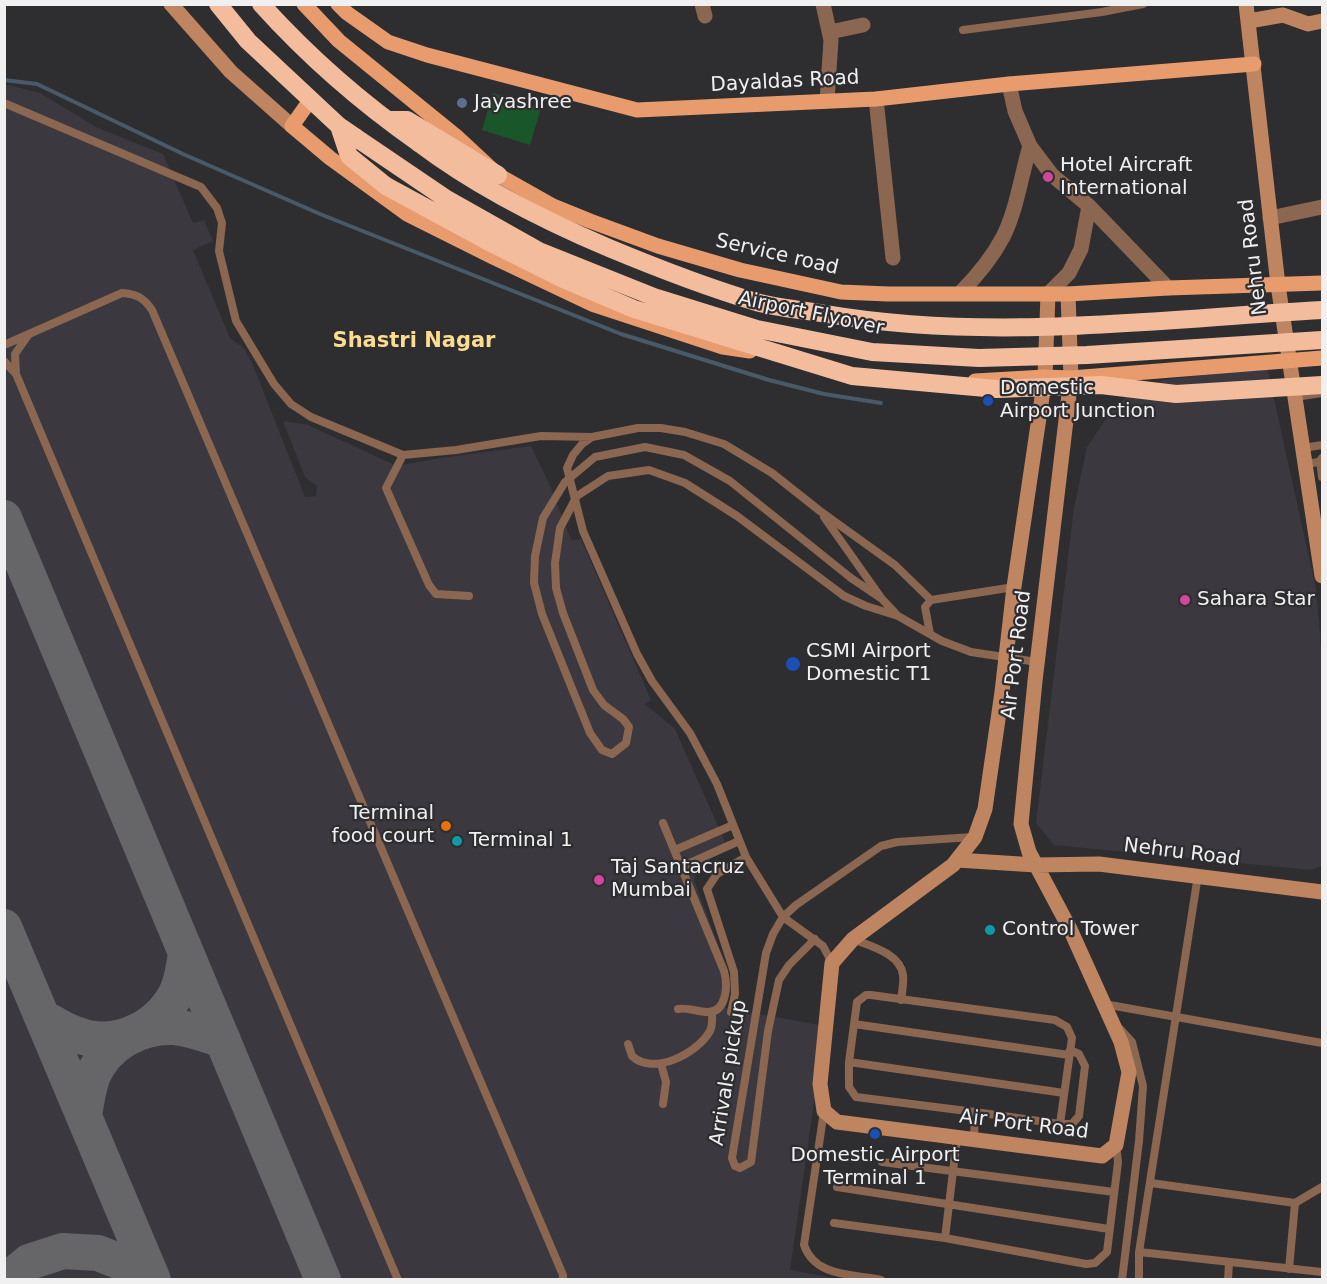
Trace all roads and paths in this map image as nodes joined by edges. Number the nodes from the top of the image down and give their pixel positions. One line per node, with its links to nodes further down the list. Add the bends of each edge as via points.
1 (171, 4): 24 (street, via 231,72)
2 (218, 4): 19 (highway, Airport Flyover, via 248,41)
3 (261, 4): 23 (highway, Airport Flyover)
4 (304, 4): 27 (main road, Service road, via 339,41)
5 (338, 4): 21 (main road, Dayaldas Road, via 388,42 637,110)
6 (824, 4): 16 (street)
7 (1143, 4): 10 (lane)
8 (1246, 4): 12 (street, Nehru Road)
9 (1296, 4): 11 (street)
10 (1101, 8): 15 (lane)
11 (1283, 15): 12 (street); 13 (street, via 1308,24)
12 (1249, 21): 17 (street, Nehru Road)
13 (1323, 21)
14 (863, 25): 16 (street)
15 (963, 30)
16 (830, 32): 21 (street)
17 (1254, 64): 18 (main road, Dayaldas Road); 30 (street, Nehru Road)
18 (1009, 84): 20 (main road, Dayaldas Road); 26 (street)
19 (311, 99): 24 (main road); 25 (highway, Airport Flyover)
20 (876, 99): 21 (main road, Dayaldas Road); 31 (street)
21 (827, 101)
22 (4, 103): 53 (lane, via 201,187 217,208 222,223 219,251 236,321 274,384 291,404 311,417)
23 (386, 120): 27 (highway, via 407,120); 38 (highway, Airport Flyover, bridge, via 469,177 556,225 661,269 758,302 873,322 979,327 1094,326)
24 (292, 126): 46 (main road, via 406,214 592,304 723,347 864,371 973,381)
25 (339, 126): 40 (highway, Airport Flyover, bridge, via 445,198 539,251 654,297 757,329 872,352 979,358); 48 (highway, bridge, via 350,156 386,186 551,273 634,309 852,376 997,389 1101,385 1176,394)
26 (1030, 146): 28 (street, via 1052,175); 35 (street, via 1003,237)
27 (498, 175): 35 (main road, Service road, via 553,206 590,221 740,270 841,292)
28 (1089, 206): 34 (street); 36 (street, via 1081,249 1068,273)
29 (1323, 207): 30 (street)
30 (1270, 218): 33 (street, Nehru Road)
31 (893, 258)
32 (1323, 283): 33 (main road, Service road)
33 (1278, 285): 34 (main road, Service road); 43 (street, Nehru Road)
34 (1168, 288): 37 (main road, Service road)
35 (960, 293): 36 (main road, Service road)
36 (1048, 294): 37 (main road, Service road); 46 (street, Air Port Road)
37 (1068, 294): 47 (street, Air Port Road)
38 (1323, 310)
39 (30, 334): 41 (lane); 45 (lane, via 15,354); 119 (lane, via 122,293 144,298 152,310)
40 (1323, 340)
41 (4, 345)
42 (1323, 358): 43 (main road)
43 (1288, 360): 47 (main road); 50 (street, Nehru Road)
44 (4, 361): 45 (lane)
45 (16, 374): 118 (lane)
46 (1045, 377): 47 (main road); 59 (street, Air Port Road)
47 (1071, 378): 66 (street, Air Port Road)
48 (1323, 385)
49 (1323, 393): 50 (lane)
50 (1295, 397): 54 (street, Nehru Road)
51 (592, 437): 53 (lane, via 541,436); 56 (lane, via 661,428 714,441 753,460); 68 (lane, via 573,455 567,468 583,531 637,654 690,733)
52 (1323, 445): 54 (lane)
53 (403, 455): 60 (lane, via 386,488 429,585 436,594)
54 (1313, 458): 55 (lane); 57 (street, Nehru Road)
55 (1323, 477)
56 (819, 511): 61 (lane); 62 (lane, via 895,565)
57 (1320, 536): 58 (street, Nehru Road)
58 (1322, 574)
59 (1014, 587): 62 (lane, Air Port Road); 65 (street, Air Port Road)
60 (469, 596)
61 (882, 599): 63 (lane); 63 (lane, bridge, via 730,481 684,455 645,447 596,457 565,482 543,518 535,556 534,583 542,614 590,733 602,750 612,754 626,743 629,727 593,690 563,614 555,563 561,528 577,496 608,476 649,470 686,483 844,596)
62 (930, 600): 64 (lane, via 925,607)
63 (898, 616): 64 (lane)
64 (930, 634): 65 (lane, via 971,652)
65 (1005, 657): 66 (lane); 69 (street, Air Port Road, via 985,809)
66 (1037, 662): 74 (street, Air Port Road, via 1021,824)
67 (663, 823): 71 (lane)
68 (733, 825): 70 (lane); 71 (lane)
69 (975, 837): 73 (street, Air Port Road); 78 (lane, Arrivals pickup, via 881,846)
70 (739, 840): 72 (lane); 75 (lane)
71 (675, 850): 75 (lane)
72 (746, 857): 78 (lane); 86 (lane, via 717,874 707,889 734,972)
73 (957, 860): 74 (street, Nehru Road); 80 (street, Air Port Road)
74 (1035, 865): 76 (street, Nehru Road, via 1099,864); 83 (street, Air Port Road)
75 (681, 867): 85 (lane, via 726,978 727,993)
76 (1198, 875): 77 (street, Nehru Road); 87 (lane)
77 (1323, 892)
78 (783, 917): 79 (lane); 79 (lane, Arrivals pickup, via 766,953 732,1158 740,1168 751,1162 768,1031 779,980)
79 (815, 939): 81 (lane)
80 (853, 939): 81 (street, Air Port Road); 82 (lane, via 897,962 904,977)
81 (832, 963): 97 (street, via 820,1084)
82 (901, 1000): 89 (lane, via 871,995 860,998); 92 (lane, via 1055,1020 1071,1033)
83 (1104, 1004): 87 (lane); 88 (street, Air Port Road)
84 (678, 1009): 85 (lane)
85 (712, 1012): 94 (lane, via 713,1023 705,1037 683,1056)
86 (731, 1012)
87 (1176, 1016): 90 (lane); 105 (lane)
88 (1111, 1019): 102 (street, Air Port Road, via 1129,1072); 121 (lane, via 1132,1042 1143,1086)
89 (854, 1024): 92 (lane); 93 (lane)
90 (1323, 1043)
91 (628, 1044): 94 (lane, via 637,1061)
92 (1070, 1053): 95 (lane); 99 (lane, via 1078,1054 1085,1066 1079,1116 1072,1124)
93 (849, 1062): 95 (lane); 98 (lane, via 849,1087 856,1097)
94 (662, 1064): 96 (lane, via 666,1082)
95 (1064, 1093): 99 (lane)
96 (663, 1104)
97 (824, 1111): 100 (street, Air Port Road, via 837,1122); 120 (lane, via 804,1245 811,1261 825,1270)
98 (975, 1112): 99 (lane); 101 (lane)
99 (1060, 1124)
100 (957, 1138): 101 (street, Air Port Road); 104 (lane)
101 (974, 1140): 102 (street, Air Port Road, via 1102,1156)
102 (1116, 1145): 108 (lane)
103 (882, 1162): 104 (lane)
104 (953, 1171): 108 (lane); 110 (lane)
105 (1151, 1183): 109 (lane); 114 (lane)
106 (837, 1187): 110 (lane)
107 (1323, 1187): 109 (lane)
108 (1114, 1192): 112 (lane)
109 (1295, 1203): 116 (lane)
110 (949, 1205): 112 (lane); 113 (lane)
111 (834, 1223): 113 (lane)
112 (1109, 1229): 113 (lane, via 1107,1252 1095,1263 1086,1264)
113 (945, 1238)
114 (1139, 1252): 115 (lane); 122 (lane)
115 (1229, 1262): 116 (lane); 123 (lane)
116 (1289, 1269): 117 (lane)
117 (1323, 1272)
118 (398, 1280)
119 (563, 1280)
120 (881, 1280)
121 (1122, 1280)
122 (1139, 1280)
123 (1228, 1280)

